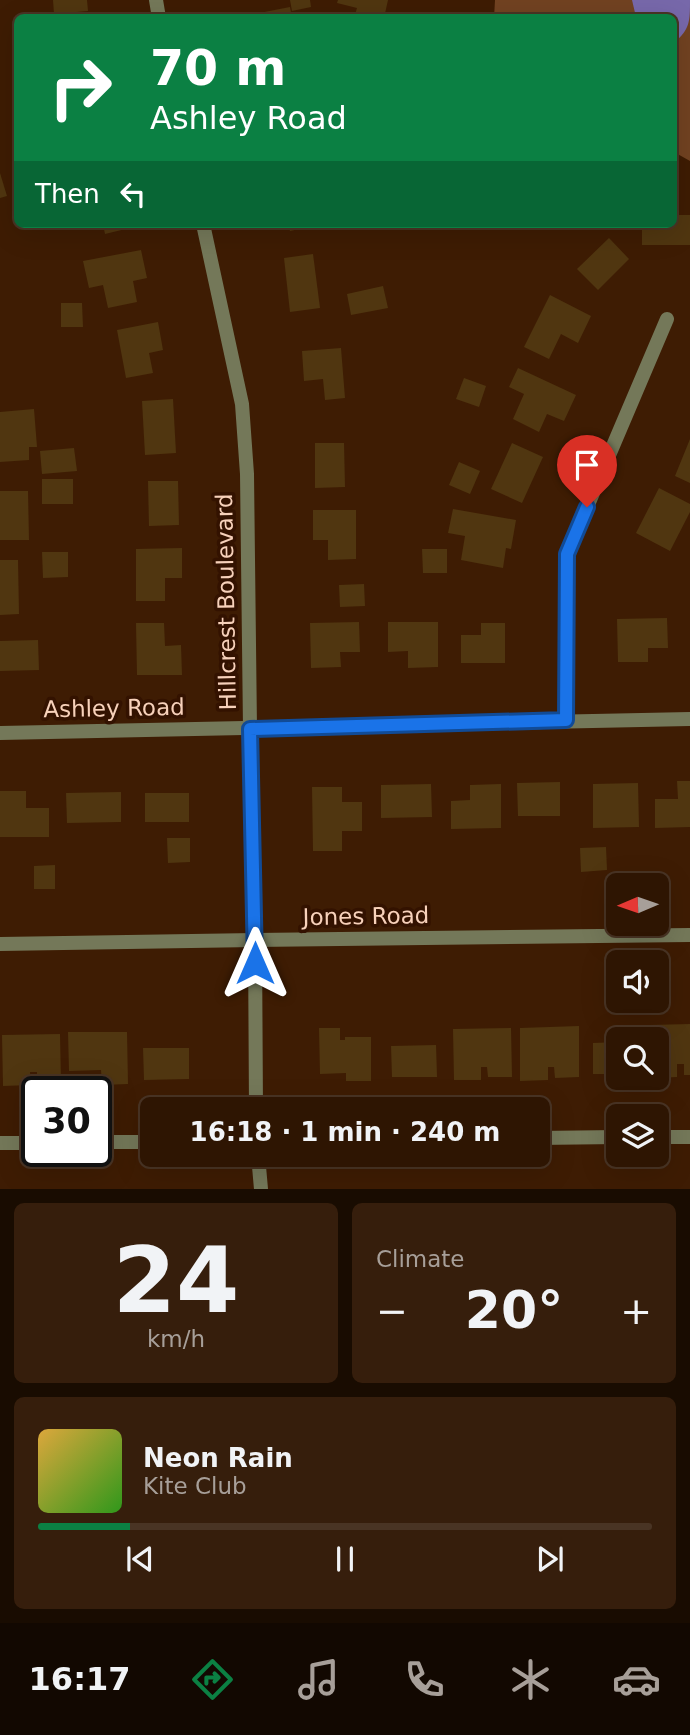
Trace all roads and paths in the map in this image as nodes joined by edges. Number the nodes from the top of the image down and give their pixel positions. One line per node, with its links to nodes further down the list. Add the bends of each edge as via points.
1 (204, 228): 5 (street, Hillcrest Boulevard, via 242,404)
2 (667, 319): 4 (street, via 567,554)
3 (690, 719): 4 (street, Ashley Road)
4 (566, 720): 5 (street, Ashley Road)
5 (250, 729): 6 (street, Ashley Road); 8 (street, Hillcrest Boulevard)
6 (0, 733)
7 (690, 935): 8 (street, Jones Road)
8 (255, 940): 9 (street, Jones Road); 10 (street, Hillcrest Boulevard)
9 (0, 944)
10 (256, 1097)
11 (669, 1137): 12 (street)
12 (690, 1137)
13 (550, 1138): 14 (street)
14 (606, 1138)
15 (112, 1142): 16 (street)
16 (140, 1142)
17 (0, 1143): 18 (street)
18 (21, 1143)
19 (259, 1167): 20 (street)
20 (261, 1189)

